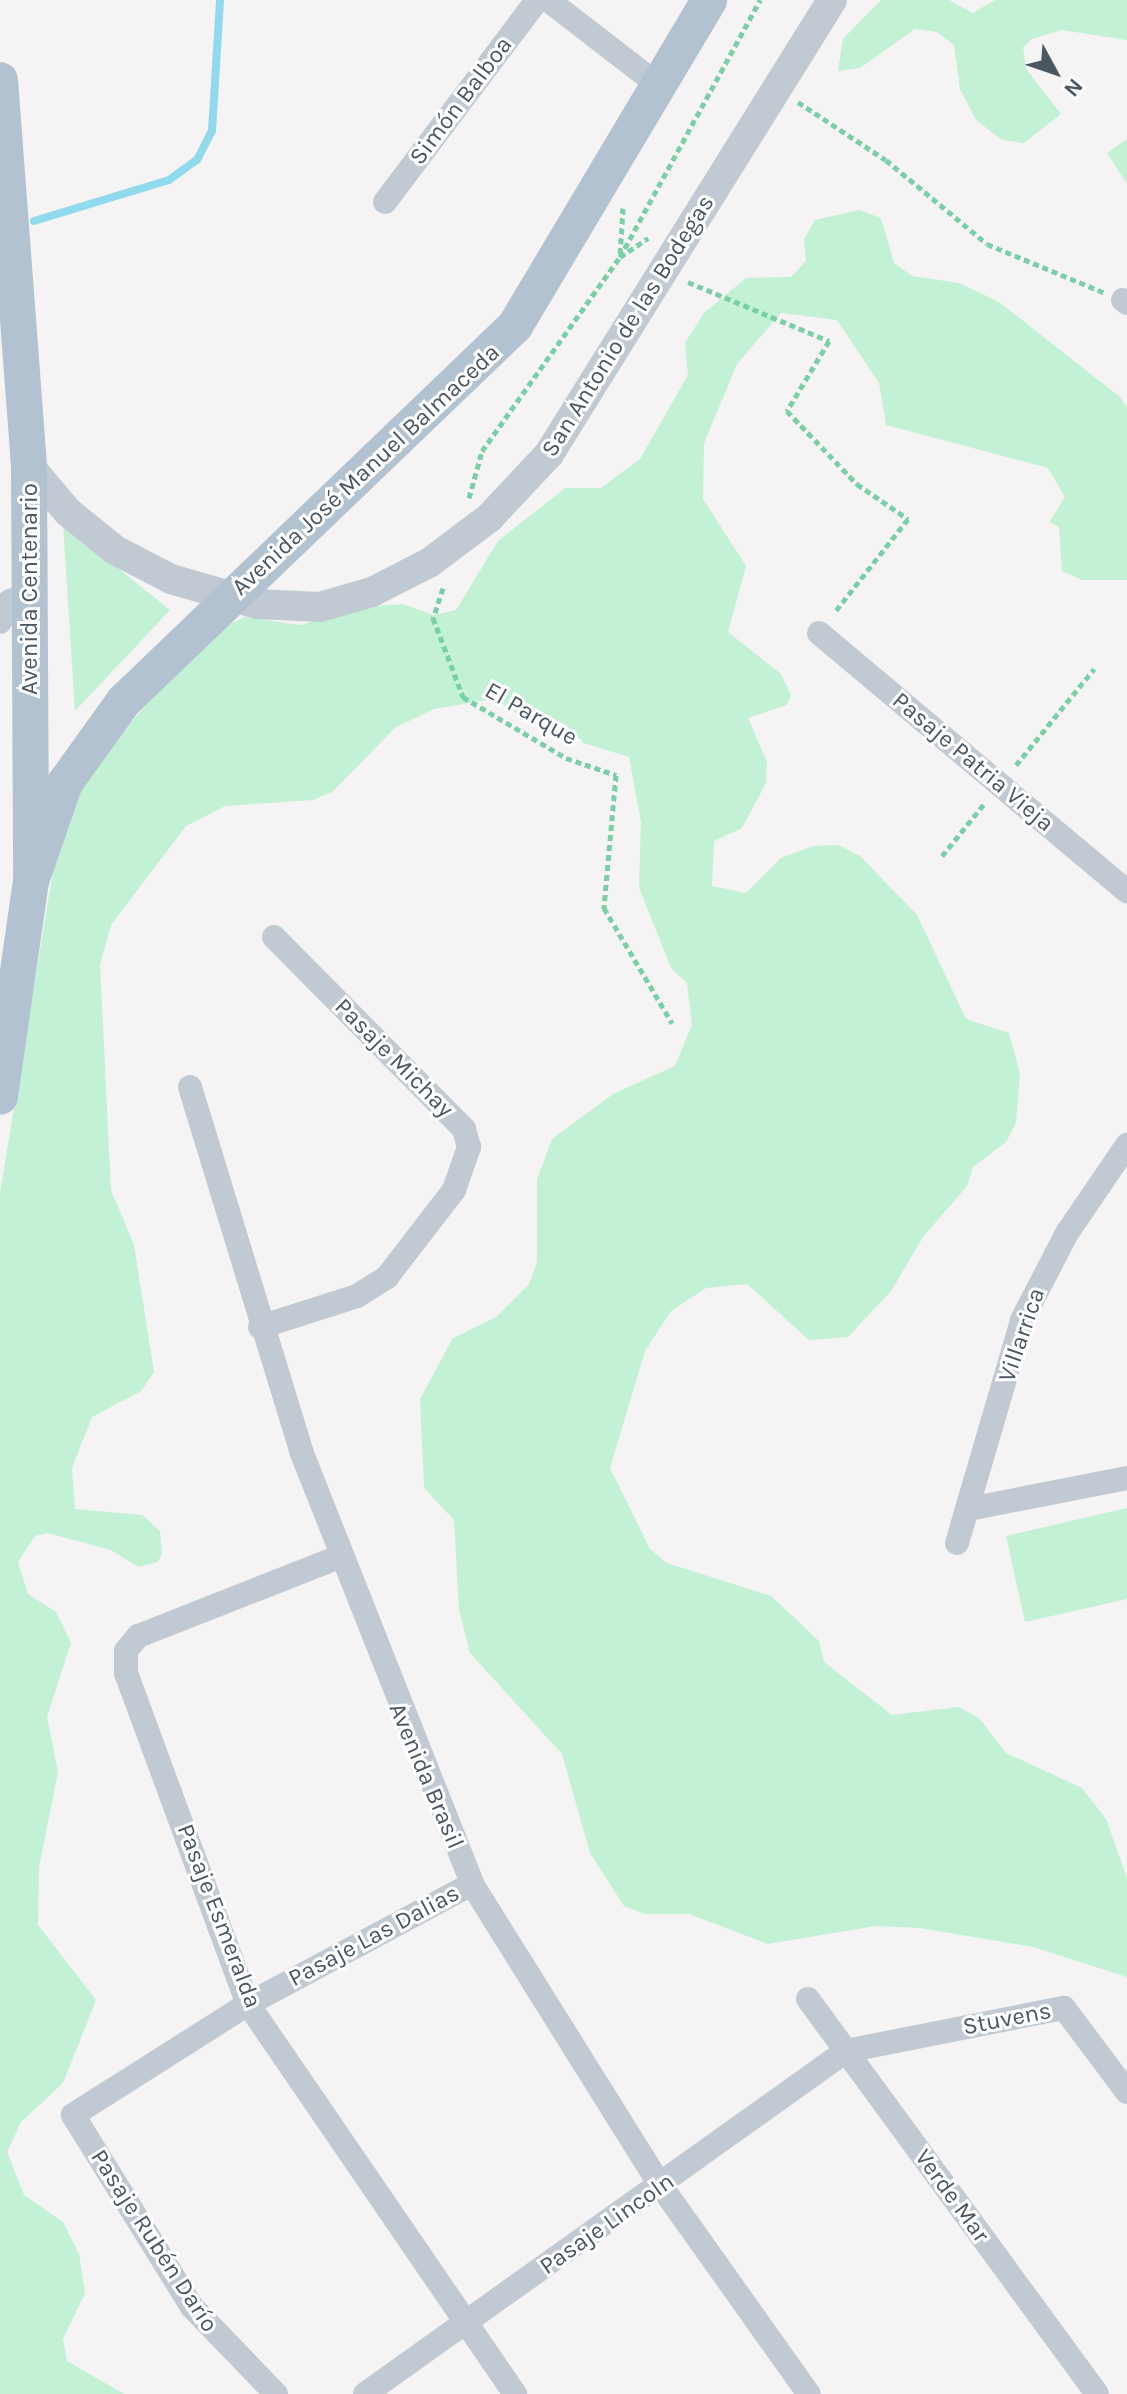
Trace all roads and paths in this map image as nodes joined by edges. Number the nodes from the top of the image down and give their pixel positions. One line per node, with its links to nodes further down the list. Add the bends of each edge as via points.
1 (537, 0): 11 (street, Simón Balboa)
2 (548, 0): 7 (street)
3 (709, 0): 7 (main road, Avenida José Manuel Balmaceda)
4 (760, 0): 13 (path)
5 (832, 0): 8 (street, San Antonio de las Bodegas)
6 (0, 80): 9 (main road, Avenida Centenario)
7 (662, 88): 19 (main road, Avenida José Manuel Balmaceda, via 498,346)
8 (777, 89): 14 (street, San Antonio de las Bodegas); 15 (path, via 886,160 987,244)
9 (3, 183): 16 (main road, Avenida Centenario)
10 (624, 200): 13 (path)
11 (385, 202)
12 (659, 231): 13 (path)
13 (620, 257): 17 (path, via 482,451)
14 (664, 271): 17 (street, San Antonio de las Bodegas, via 549,454); 21 (path, via 829,341 787,411 857,484 908,519)
15 (1125, 302)
16 (29, 466): 18 (main road, Avenida Centenario); 19 (street, San Antonio de las Bodegas, via 115,550 171,579)
17 (456, 545): 19 (street, San Antonio de las Bodegas, via 372,592 320,607 284,608); 25 (path, El Parque, via 433,618 463,697 566,758 616,775 604,908)
18 (29, 595): 20 (street, via 10,601); 22 (main road, Avenida Centenario)
19 (232, 596): 22 (main road, Avenida José Manuel Balmaceda, via 132,693 83,754 65,783)
20 (0, 622)
21 (819, 633): 23 (street, Pasaje Patria Vieja)
22 (31, 881): 27 (main road, Avenida Centenario)
23 (1127, 891)
24 (274, 937): 29 (street, Pasaje Michay, via 464,1129 469,1147 447,1200 387,1277 357,1296)
25 (672, 1023)
26 (190, 1087): 29 (street, Avenida Brasil)
27 (0, 1097)
28 (1127, 1145): 31 (street, Villarrica, via 1067,1233 1022,1320)
29 (260, 1327): 33 (street, Avenida Brasil)
30 (1127, 1478): 31 (street)
31 (969, 1509): 32 (street, Villarrica)
32 (957, 1543)
33 (339, 1557): 34 (street, Avenida Brasil); 36 (street, Pasaje Esmeralda, via 138,1636 126,1651 126,1673)
34 (472, 1884): 36 (street, Pasaje Las Dalias); 40 (street, Avenida Brasil)
35 (808, 1999): 37 (street, Verde Mar)
36 (248, 2004): 39 (street, Pasaje Las Dalias); 41 (street, Pasaje Esmeralda)
37 (846, 2051): 38 (street, Stuvens, via 1064,2008); 40 (street, Pasaje Lincoln); 46 (street, Verde Mar)
38 (1127, 2092)
39 (73, 2115): 42 (street, Pasaje Rubén Darío, via 192,2307)
40 (661, 2186): 41 (street, Pasaje Lincoln); 45 (street, Avenida Brasil)
41 (465, 2324): 43 (street, Pasaje Lincoln); 44 (street, Pasaje Esmeralda)
42 (276, 2394)
43 (365, 2394)
44 (515, 2394)
45 (809, 2394)
46 (1097, 2394)

